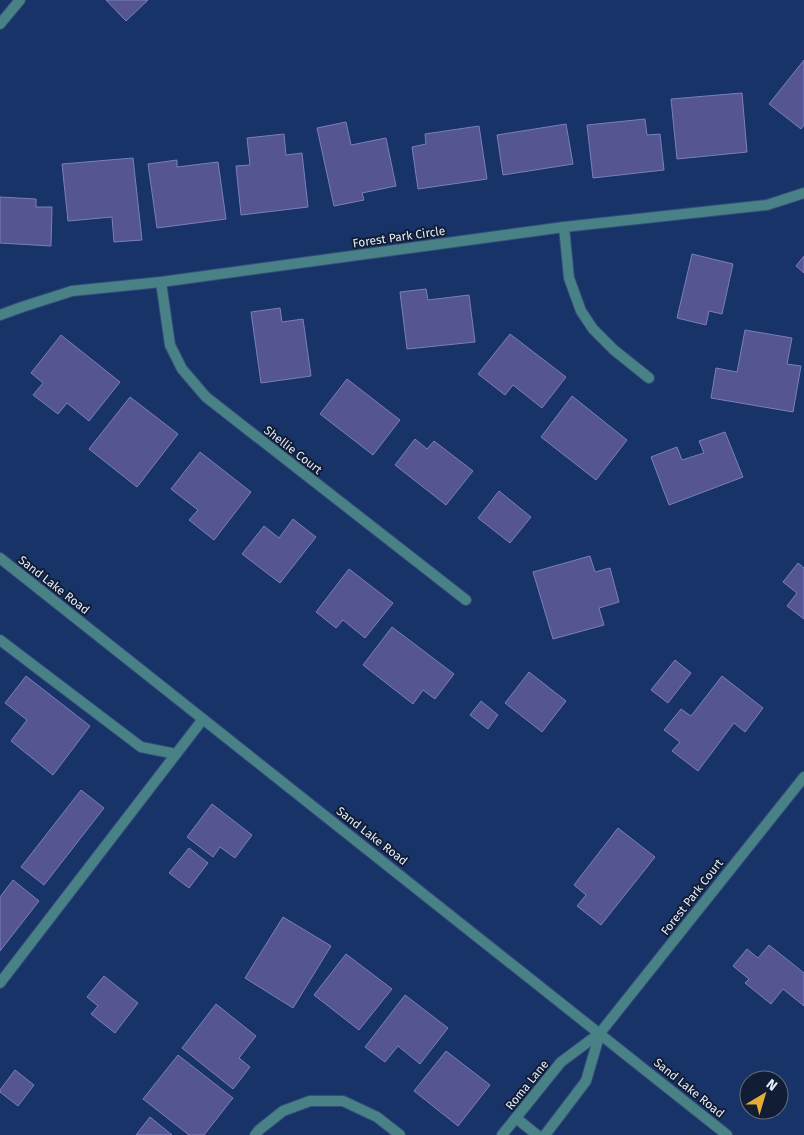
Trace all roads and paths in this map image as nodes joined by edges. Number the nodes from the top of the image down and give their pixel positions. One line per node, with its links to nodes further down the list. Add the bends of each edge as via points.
1 (20, 0): 2 (street)
2 (0, 24)
3 (804, 193): 4 (street, Forest Park Circle, via 767,205)
4 (564, 227): 5 (street, Forest Park Circle); 7 (street, via 569,278 581,311 614,350)
5 (161, 282): 6 (street, Forest Park Circle, via 72,292); 9 (street, Shellie Court, via 170,345 182,369 206,397)
6 (0, 315)
7 (649, 378)
8 (0, 558): 11 (street, Sand Lake Road)
9 (466, 600)
10 (0, 640): 12 (street, via 141,747)
11 (203, 719): 12 (street); 15 (street, Sand Lake Road)
12 (176, 754): 14 (street)
13 (804, 777): 15 (street, Forest Park Court)
14 (0, 983)
15 (600, 1034): 16 (street, Roma Lane, via 561,1062); 21 (street, via 586,1081); 22 (street, Sand Lake Road)
16 (516, 1118): 19 (street, Roma Lane); 20 (street)
17 (255, 1135): 18 (street, via 283,1111 310,1101 343,1101 377,1117)
18 (400, 1135)
19 (502, 1135)
20 (537, 1135)
21 (545, 1135)
22 (727, 1135)

